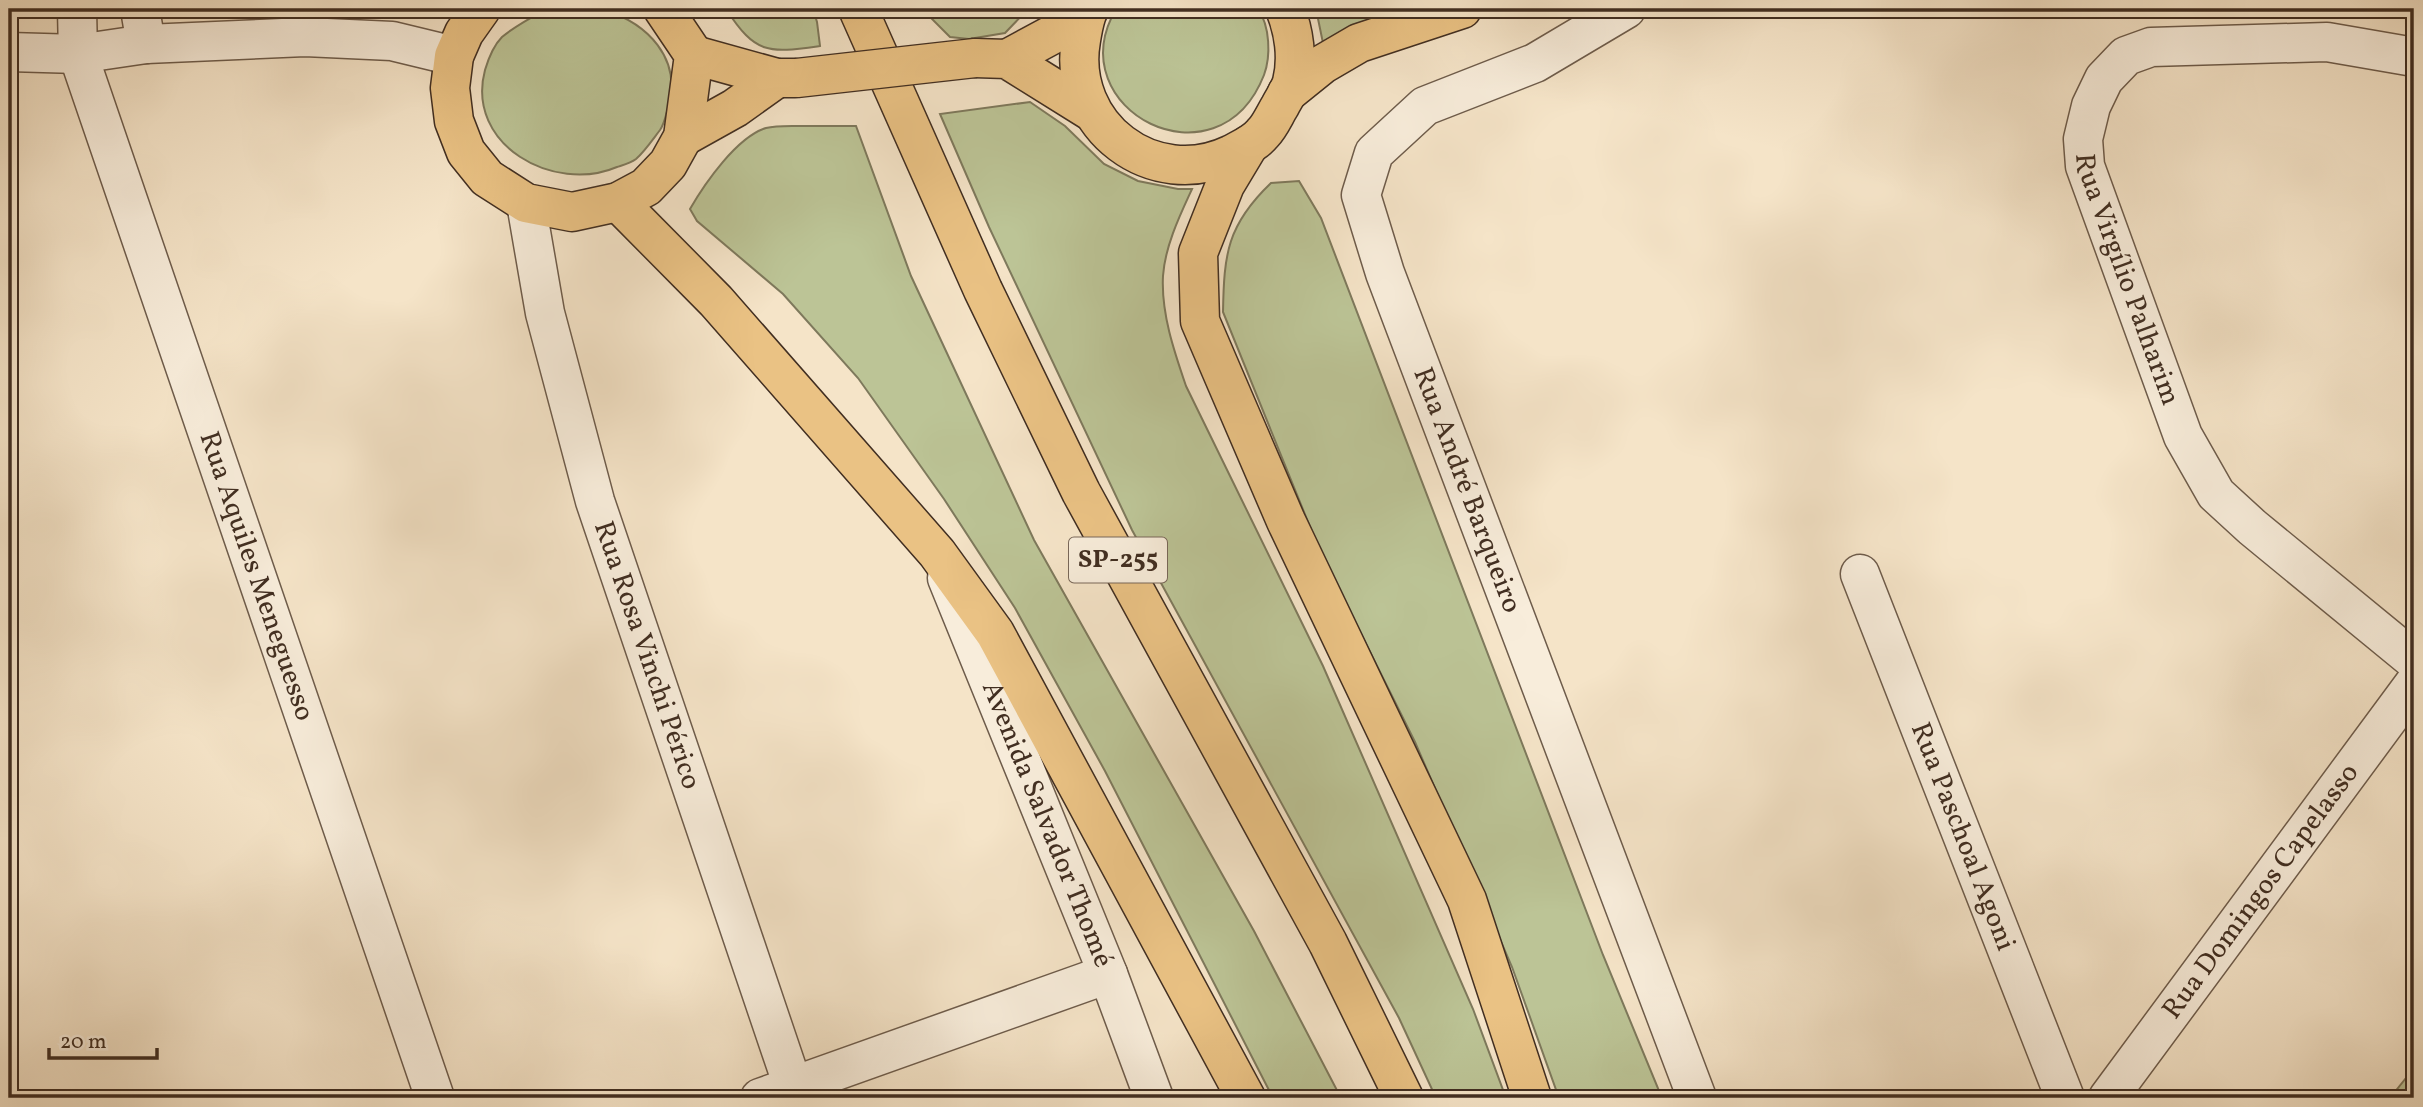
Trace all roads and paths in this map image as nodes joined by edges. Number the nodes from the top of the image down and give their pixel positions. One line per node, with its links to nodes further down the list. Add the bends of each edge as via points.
1 (76, 9): 11 (street, Rua Aquiles Meneguesso)
2 (481, 9): 12 (main road)
3 (663, 9): 13 (main road)
4 (858, 9): 32 (main road, SP-255, via 983,290 1082,492 1328,943)
5 (1285, 9): 17 (main road, via 1295,46)
6 (1462, 9): 17 (main road, via 1359,43)
7 (1626, 9): 34 (street, Rua André Barqueiro, via 1535,63 1425,106 1374,153 1361,195 1385,273)
8 (1087, 13): 15 (main road); 18 (main road, via 1077,60)
9 (143, 26): 11 (street); 12 (street, via 392,41)
10 (9, 52): 11 (street)
11 (78, 54): 29 (street, Rua Aquiles Meneguesso)
12 (454, 55): 22 (main road, via 450,88 454,121 466,152 487,178)
13 (694, 55): 16 (main road); 19 (main road)
14 (2414, 57): 25 (street, Rua Virgílio Palharim, via 2327,43 2151,47 2126,56 2104,79 2083,139 2085,166 2182,436 2216,494)
15 (991, 58): 16 (main road, bridge); 18 (main road)
16 (787, 78): 19 (main road)
17 (1287, 93): 20 (main road, via 1265,132)
18 (1092, 112): 20 (main road, via 1115,139 1146,158 1181,165 1217,161)
19 (683, 137): 21 (main road, via 668,164 646,187)
20 (1249, 145): 33 (main road, via 1225,185 1198,253 1200,321 1286,521 1467,900)
21 (618, 202): 22 (main road, via 572,212); 23 (main road, via 716,301)
22 (526, 203): 28 (street, Rua Rosa Vinchi Périco, via 545,313 595,500)
23 (937, 553): 27 (street, Avenida Salvador Thomé); 31 (main road, via 995,633)
24 (1860, 574): 35 (street, Rua Paschoal Agoni)
25 (2414, 660)
26 (2414, 684): 36 (street, Rua Domingos Capelasso)
27 (1108, 974): 28 (street); 30 (street, Avenida Salvador Thomé)
28 (783, 1094)
29 (435, 1098)
30 (1154, 1098)
31 (1246, 1098)
32 (1404, 1098)
33 (1532, 1098)
34 (1697, 1098)
35 (2065, 1098)
36 (2108, 1098)

